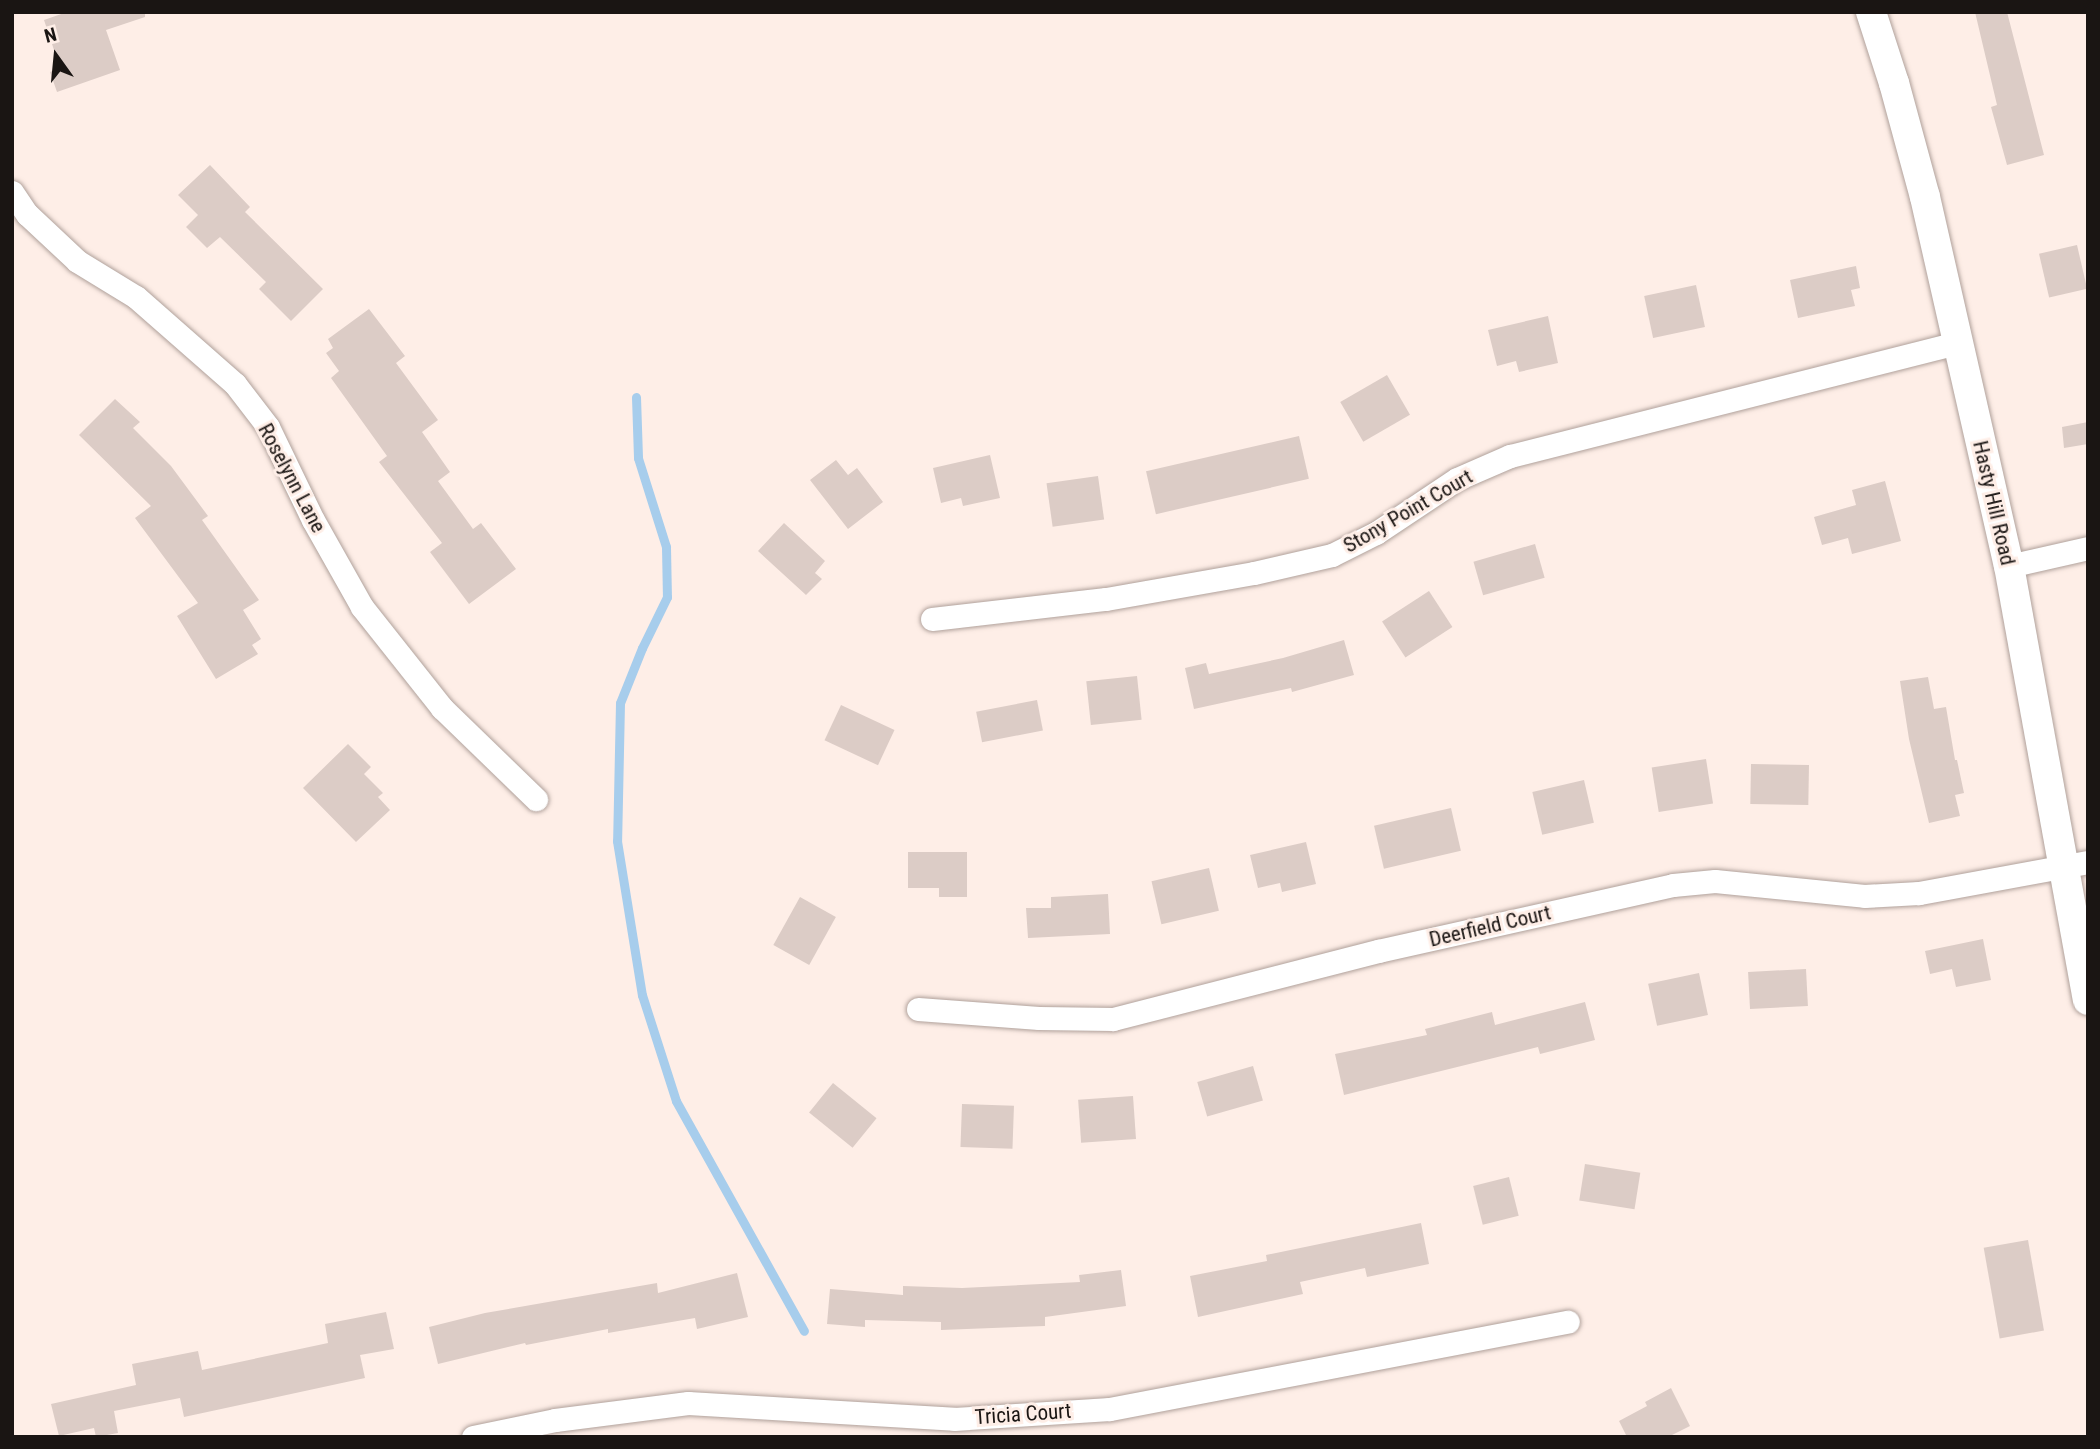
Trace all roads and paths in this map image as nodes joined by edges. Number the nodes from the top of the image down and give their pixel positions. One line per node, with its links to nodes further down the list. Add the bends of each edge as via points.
1 (1871, 12): 3 (street, Hasty Hill Road, via 1925,197)
2 (12, 192): 7 (street, Roselynn Lane, via 27,214 77,261 136,297 235,384 268,427 362,607 442,709)
3 (1957, 343): 5 (street, Hasty Hill Road); 6 (street, Stony Point Court, via 1510,456 1457,479 1376,533 1332,555 1106,599)
4 (2088, 548): 5 (street)
5 (2009, 566): 8 (street, Hasty Hill Road)
6 (932, 619)
7 (536, 799)
8 (2077, 864): 9 (street, Hasty Hill Road); 10 (street, Deerfield Court, via 1919,893 1864,896 1715,881 1673,885 1378,951 1113,1019)
9 (2088, 1000)
10 (918, 1009)
11 (1568, 1322): 12 (street, Tricia Court, via 1110,1409 954,1419 688,1403 555,1420)
12 (473, 1437)

